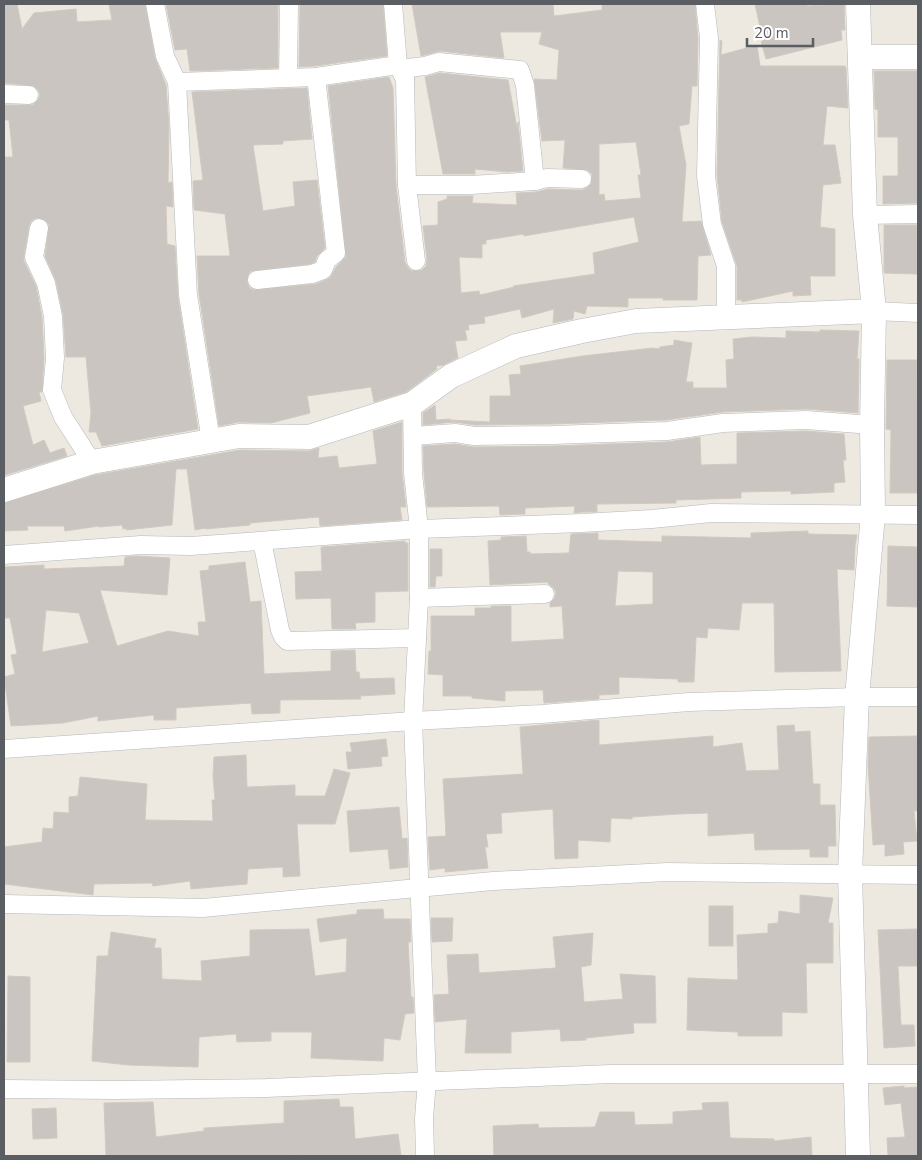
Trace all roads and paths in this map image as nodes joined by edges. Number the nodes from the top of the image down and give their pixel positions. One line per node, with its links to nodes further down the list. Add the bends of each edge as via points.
1 (155, 4): 11 (street, via 165,56)
2 (290, 4): 9 (street)
3 (393, 4): 8 (street)
4 (705, 4): 24 (street, via 709,38 706,176 712,224 726,266)
5 (858, 4): 6 (street)
6 (860, 57): 7 (street); 18 (street)
7 (918, 57)
8 (401, 72): 10 (street); 15 (street, via 400,69 439,62 520,70 525,85); 16 (street)
9 (288, 77): 10 (street); 11 (street)
10 (316, 77): 21 (street, via 336,252 327,260 323,270 312,274)
11 (177, 82): 28 (street, via 188,295)
12 (4, 94): 13 (street)
13 (29, 95)
14 (582, 179): 15 (street)
15 (535, 181): 16 (street)
16 (407, 185): 20 (street)
17 (918, 214): 18 (street)
18 (865, 215): 22 (street)
19 (39, 228): 29 (street, via 34,256 46,283 53,316 56,358 52,390 63,417)
20 (416, 261)
21 (257, 280)
22 (874, 311): 23 (street); 24 (street); 26 (street)
23 (918, 313)
24 (726, 317): 25 (street, via 636,321 516,346 451,376)
25 (412, 404): 27 (street); 28 (street, via 309,437 240,436)
26 (872, 425): 27 (street, via 806,420 554,436 455,433); 31 (street)
27 (412, 436): 33 (street)
28 (211, 441): 29 (street)
29 (92, 462): 30 (street)
30 (4, 490)
31 (873, 514): 32 (street); 33 (street, via 710,512 652,519); 39 (street)
32 (918, 515)
33 (419, 529): 34 (street); 37 (street)
34 (262, 541): 35 (street, via 191,546 141,545); 38 (street, via 280,630 287,641)
35 (4, 555)
36 (545, 594): 37 (street)
37 (419, 598): 38 (street)
38 (417, 638): 41 (street)
39 (857, 697): 40 (street); 41 (street, via 689,702); 43 (street)
40 (918, 697)
41 (413, 720): 42 (street); 45 (street)
42 (4, 749)
43 (850, 874): 44 (street); 45 (street, via 667,872); 47 (street)
44 (918, 874)
45 (420, 888): 46 (street, via 203,908); 49 (street)
46 (4, 904)
47 (857, 1074): 48 (street); 49 (street, via 611,1074); 52 (street)
48 (918, 1074)
49 (427, 1080): 50 (street, via 247,1088); 51 (street)
50 (4, 1089)
51 (425, 1156)
52 (858, 1156)

